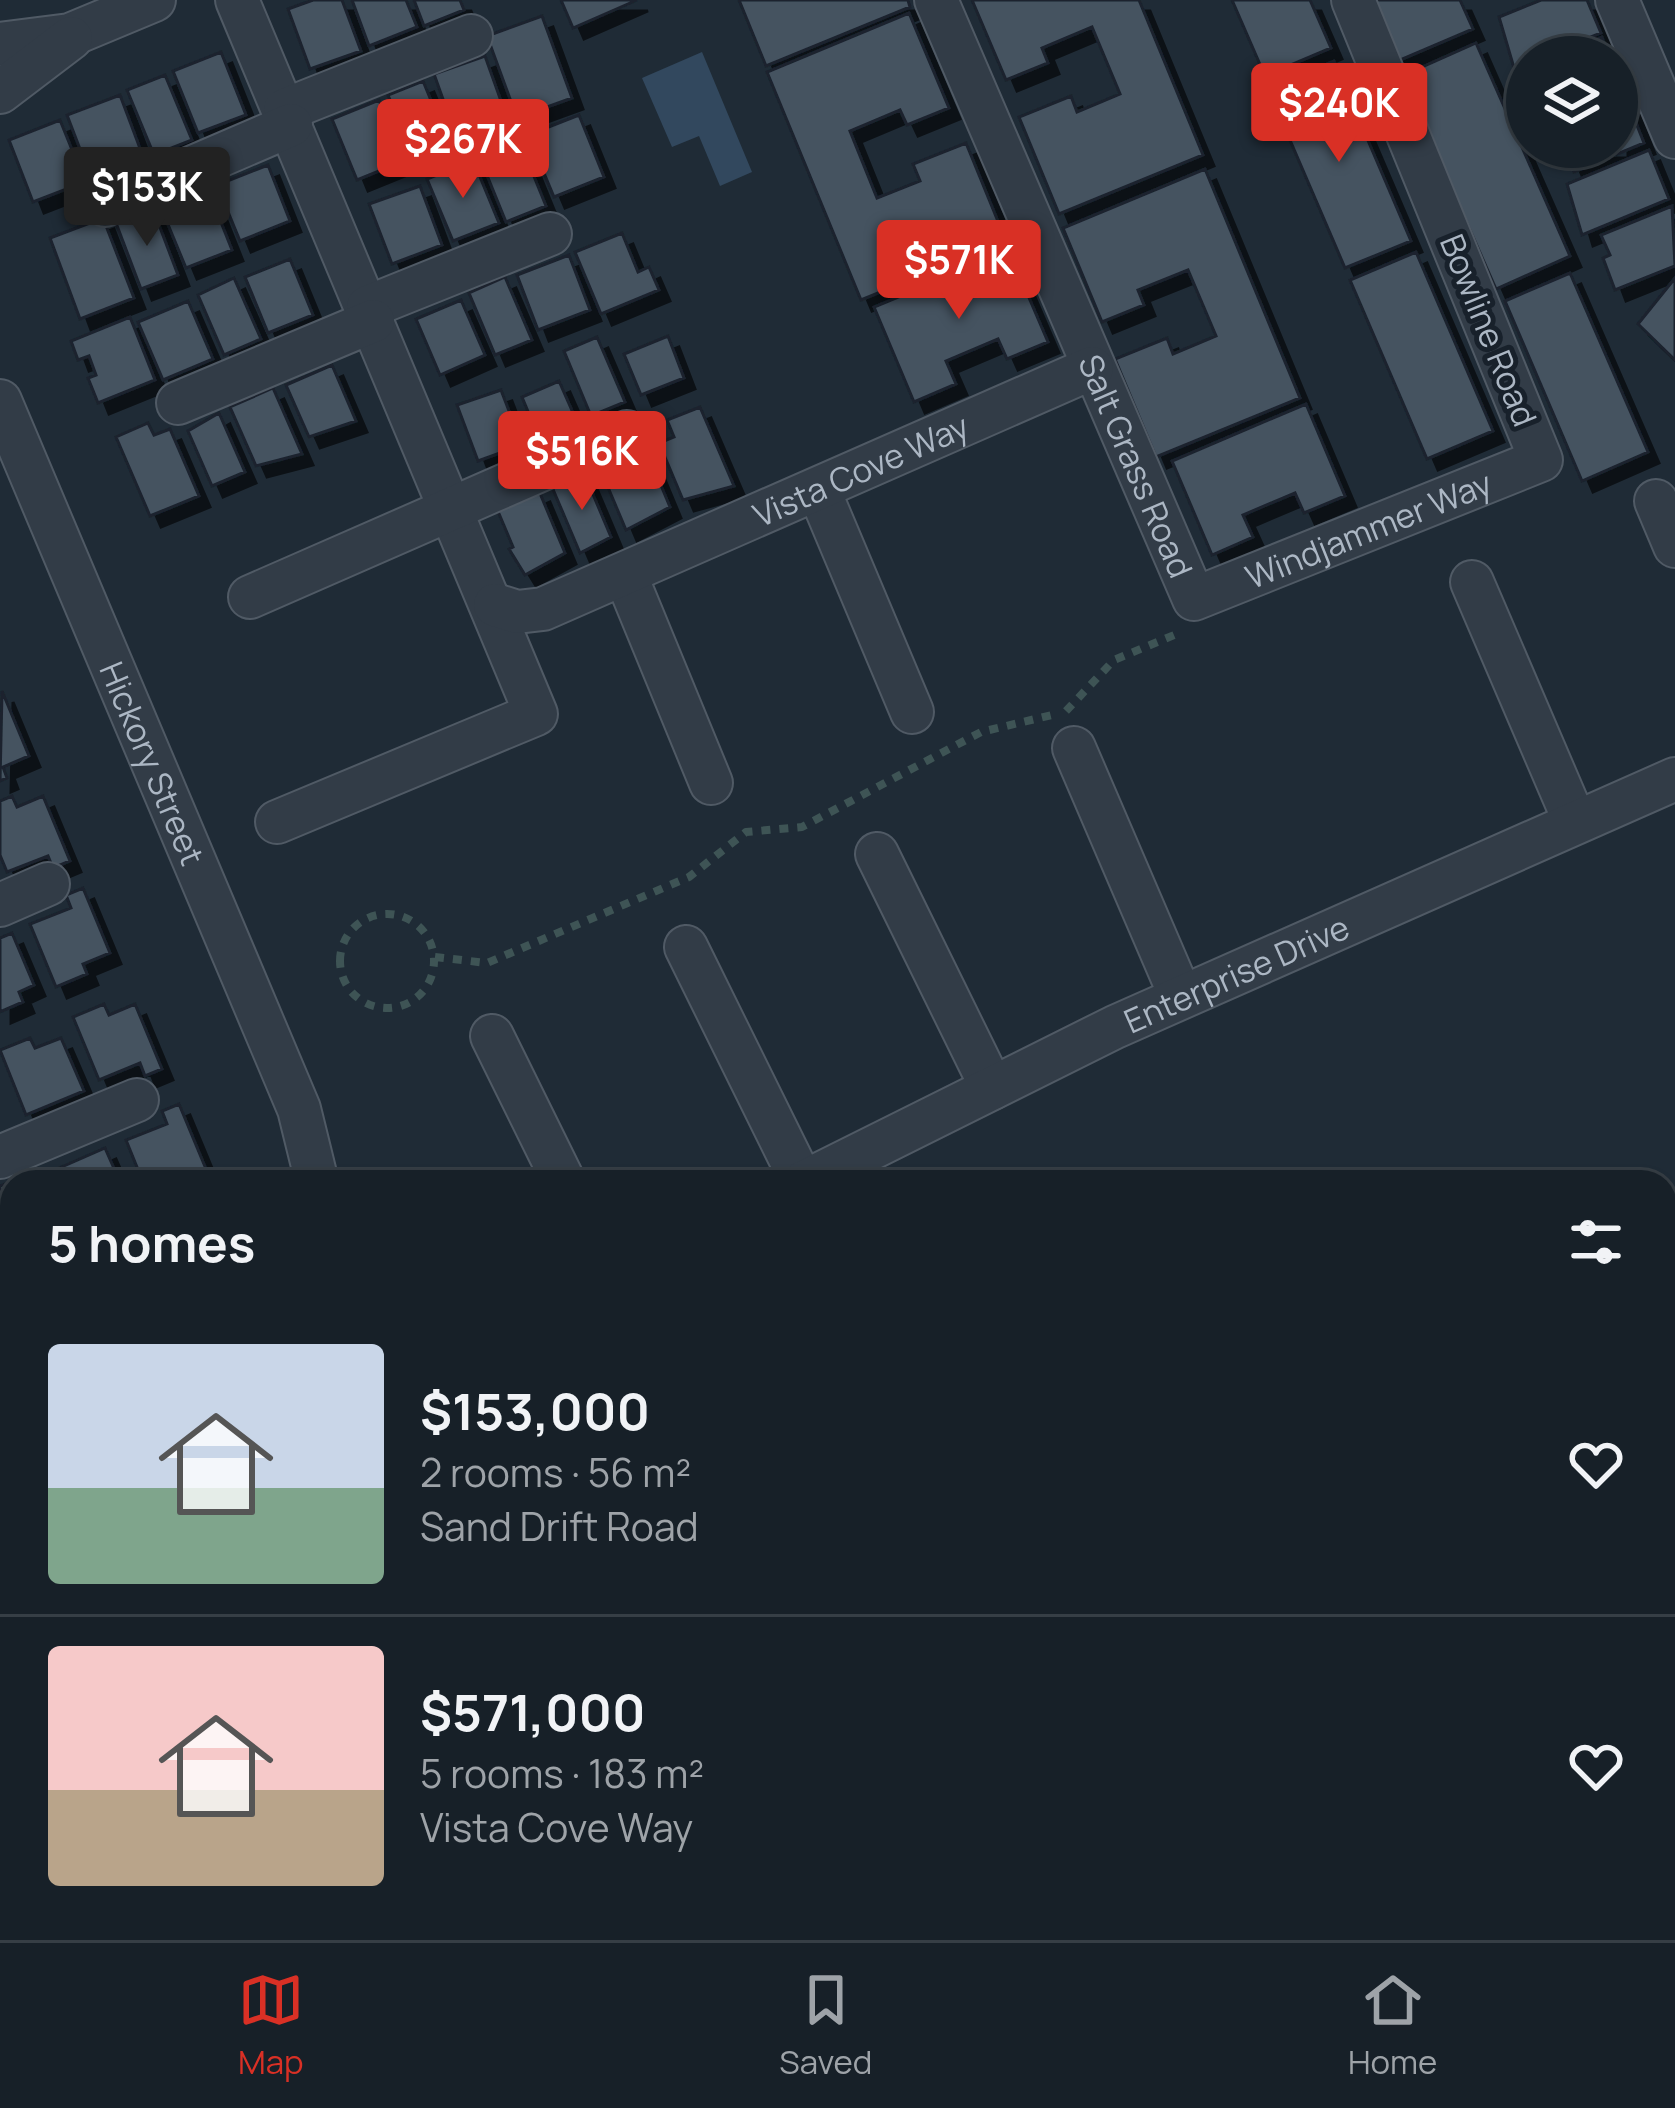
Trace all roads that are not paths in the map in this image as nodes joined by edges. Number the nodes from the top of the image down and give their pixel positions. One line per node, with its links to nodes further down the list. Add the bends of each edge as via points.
1 (154, 0): 6 (street)
2 (238, 0): 10 (street)
3 (936, 0): 15 (street, Salt Grass Road)
4 (1353, 0): 19 (street, Bowline Road)
5 (1617, 0): 11 (street)
6 (74, 34): 8 (street); 9 (street)
7 (471, 36): 10 (street)
8 (0, 44)
9 (0, 92)
10 (288, 118): 12 (street); 14 (street)
11 (1675, 137)
12 (105, 205)
13 (550, 234): 14 (street)
14 (371, 314): 17 (street); 22 (street)
15 (1091, 368): 20 (street, Vista Cove Way); 27 (street, Salt Grass Road)
16 (0, 401): 43 (street, Hickory Street)
17 (178, 404)
18 (627, 432): 22 (street)
19 (1541, 460): 27 (street, Windjammer Way)
20 (820, 491): 24 (street, Vista Cove Way); 29 (street)
21 (1656, 501): 23 (street)
22 (450, 510): 26 (street); 28 (street)
23 (1675, 546)
24 (625, 574): 28 (street, Vista Cove Way, via 543,609); 32 (street)
25 (1472, 582): 34 (street)
26 (250, 597)
27 (1194, 599)
28 (495, 605): 33 (street, via 536,714)
29 (913, 712)
30 (1073, 748): 39 (street)
31 (1675, 779): 34 (street, Enterprise Drive)
32 (711, 783)
33 (277, 822)
34 (1575, 822): 39 (street, Enterprise Drive)
35 (878, 854): 41 (street)
36 (48, 884): 37 (street)
37 (0, 905)
38 (686, 946): 48 (street)
39 (1181, 998): 41 (street, Enterprise Drive)
40 (492, 1036): 47 (street)
41 (992, 1088): 49 (street, Enterprise Drive)
42 (137, 1100): 44 (street)
43 (305, 1127): 45 (street, Hickory Street); 46 (street, Hickory Street)
44 (0, 1157)
45 (314, 1170)
46 (334, 1170)
47 (558, 1170)
48 (797, 1170)
49 (827, 1170)

